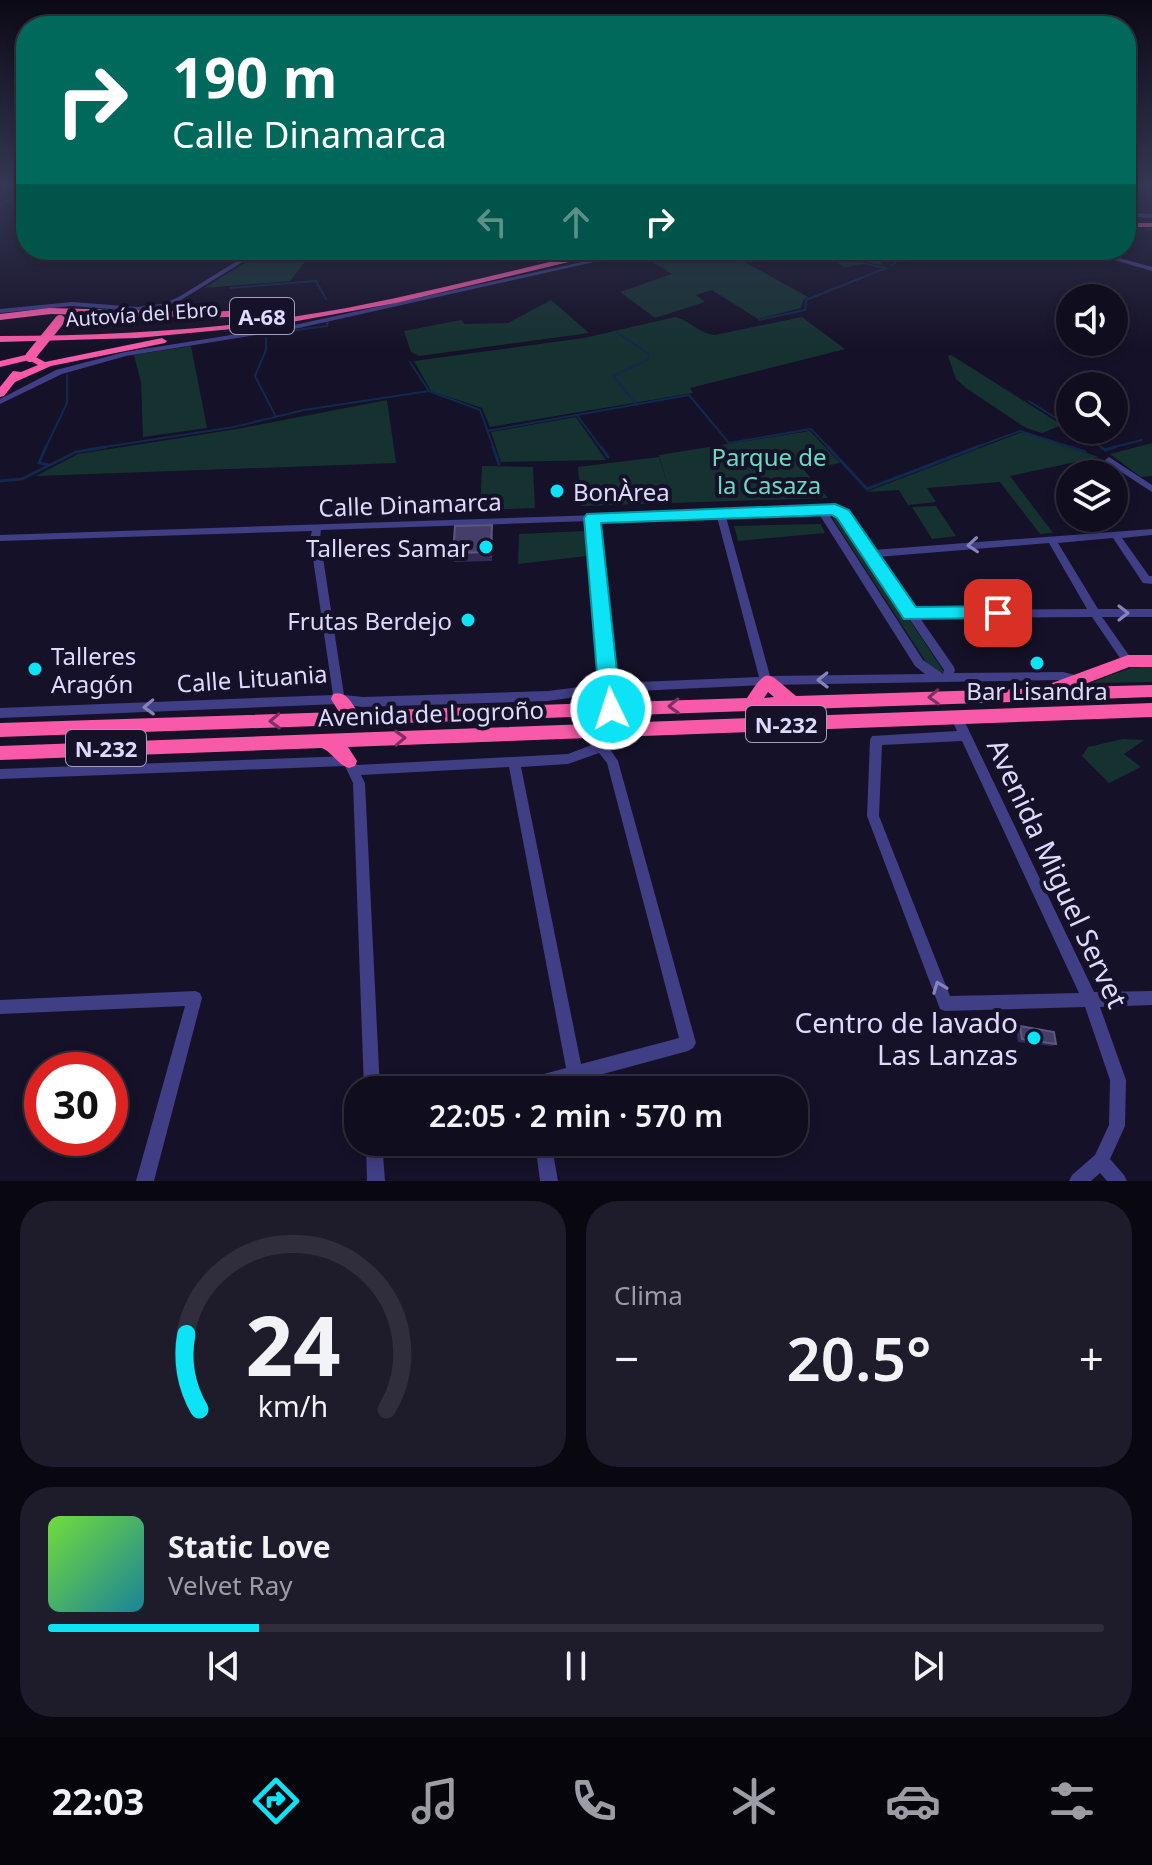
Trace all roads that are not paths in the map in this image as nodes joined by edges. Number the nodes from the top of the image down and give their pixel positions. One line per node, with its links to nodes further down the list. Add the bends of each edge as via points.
1 (243, 260): 9 (street, via 162,306)
2 (544, 260): 7 (highway, Autovía del Ebro / A-68)
3 (571, 260): 10 (highway, Autovía del Ebro / A-68)
4 (599, 260): 19 (street, via 299,326 125,354 59,372)
5 (1119, 260): 6 (street)
6 (1152, 269)
7 (329, 306): 9 (highway, via 197,316); 12 (highway, Autovía del Ebro / A-68, via 154,326)
8 (0, 311): 9 (street)
9 (66, 312): 11 (highway); 14 (highway, bridge)
10 (316, 315): 13 (highway, Autovía del Ebro / A-68, via 163,333); 15 (highway)
11 (0, 317)
12 (0, 332)
13 (0, 339)
14 (30, 357): 15 (highway); 16 (highway); 17 (highway)
15 (57, 362): 17 (highway)
16 (0, 365): 17 (highway)
17 (12, 380): 18 (highway)
18 (0, 394)
19 (0, 402)
20 (1128, 473): 21 (street)
21 (1152, 489)
22 (821, 510): 23 (street, Calle Dinamarca); 30 (street, via 840,511); 37 (street)
23 (721, 515): 24 (street, Calle Dinamarca); 40 (street)
24 (593, 518): 25 (street, Calle Dinamarca); 41 (street)
25 (317, 527): 28 (street, Calle Dinamarca); 44 (street, Calle Lituania)
26 (1152, 532): 27 (street)
27 (1115, 534): 29 (street); 31 (street, via 1146,580)
28 (0, 538)
29 (1051, 539): 30 (street, one-way to 30); 32 (street)
30 (870, 554): 34 (street)
31 (1152, 580)
32 (1095, 613): 33 (street, one-way to 33); 34 (street); 35 (street)
33 (1152, 613)
34 (911, 614): 38 (street, via 950,670)
35 (1128, 661): 36 (highway); 39 (highway)
36 (1152, 661)
37 (919, 663): 38 (street); 38 (street)
38 (938, 678): 39 (street); 40 (street, one-way to 40)
39 (1079, 680): 43 (highway)
40 (766, 681): 41 (street); 45 (highway); 46 (highway)
41 (610, 688): 47 (street); 48 (street)
42 (1152, 691): 43 (highway, Avenida de Logroño / N-232)
43 (1042, 693): 45 (highway, Avenida de Logroño / N-232, one-way to 45)
44 (339, 699): 47 (street); 50 (street, Calle Lituania, one-way to 50); 52 (highway); 53 (highway)
45 (791, 702): 46 (highway, Avenida de Logroño / N-232)
46 (752, 703): 48 (highway, Avenida de Logroño / N-232, one-way to 48)
47 (493, 705): 48 (highway, Avenida de Logroño / N-232); 52 (highway, Avenida de Logroño / N-232)
48 (611, 709)
49 (1152, 710): 51 (highway, Avenida de Logroño / N-232)
50 (0, 713)
51 (956, 716): 55 (highway, Avenida de Logroño / N-232); 56 (street, Avenida Miguel Servet)
52 (353, 718): 53 (highway, Avenida de Logroño / N-232)
53 (331, 719): 54 (highway, Avenida de Logroño / N-232, one-way to 54)
54 (0, 730)
55 (616, 731): 57 (highway, Avenida de Logroño / N-232, one-way to 55); 58 (street)
56 (965, 736): 63 (street, Avenida Miguel Servet); 63 (street, one-way to 56, via 945,1004 873,816 876,740)
57 (322, 741): 59 (highway, Avenida de Logroño / N-232); 61 (highway, via 338,748)
58 (601, 747): 60 (street, via 568,759); 66 (street, via 612,761 688,1043)
59 (0, 753)
60 (514, 762): 61 (street); 66 (street)
61 (352, 766): 62 (street); 67 (street, via 359,783)
62 (0, 774)
63 (1089, 998): 64 (street); 71 (street, Avenida Miguel Servet, via 1118,1080 1117,1126)
64 (1152, 998)
65 (0, 1007): 72 (street, via 195,998)
66 (575, 1073): 68 (street)
67 (371, 1076)
68 (564, 1076)
69 (375, 1156): 73 (street)
70 (545, 1156): 74 (street)
71 (1101, 1161): 75 (street, Avenida Miguel Servet); 76 (street)
72 (145, 1181)
73 (376, 1181)
74 (549, 1181)
75 (1078, 1181)
76 (1118, 1181)

